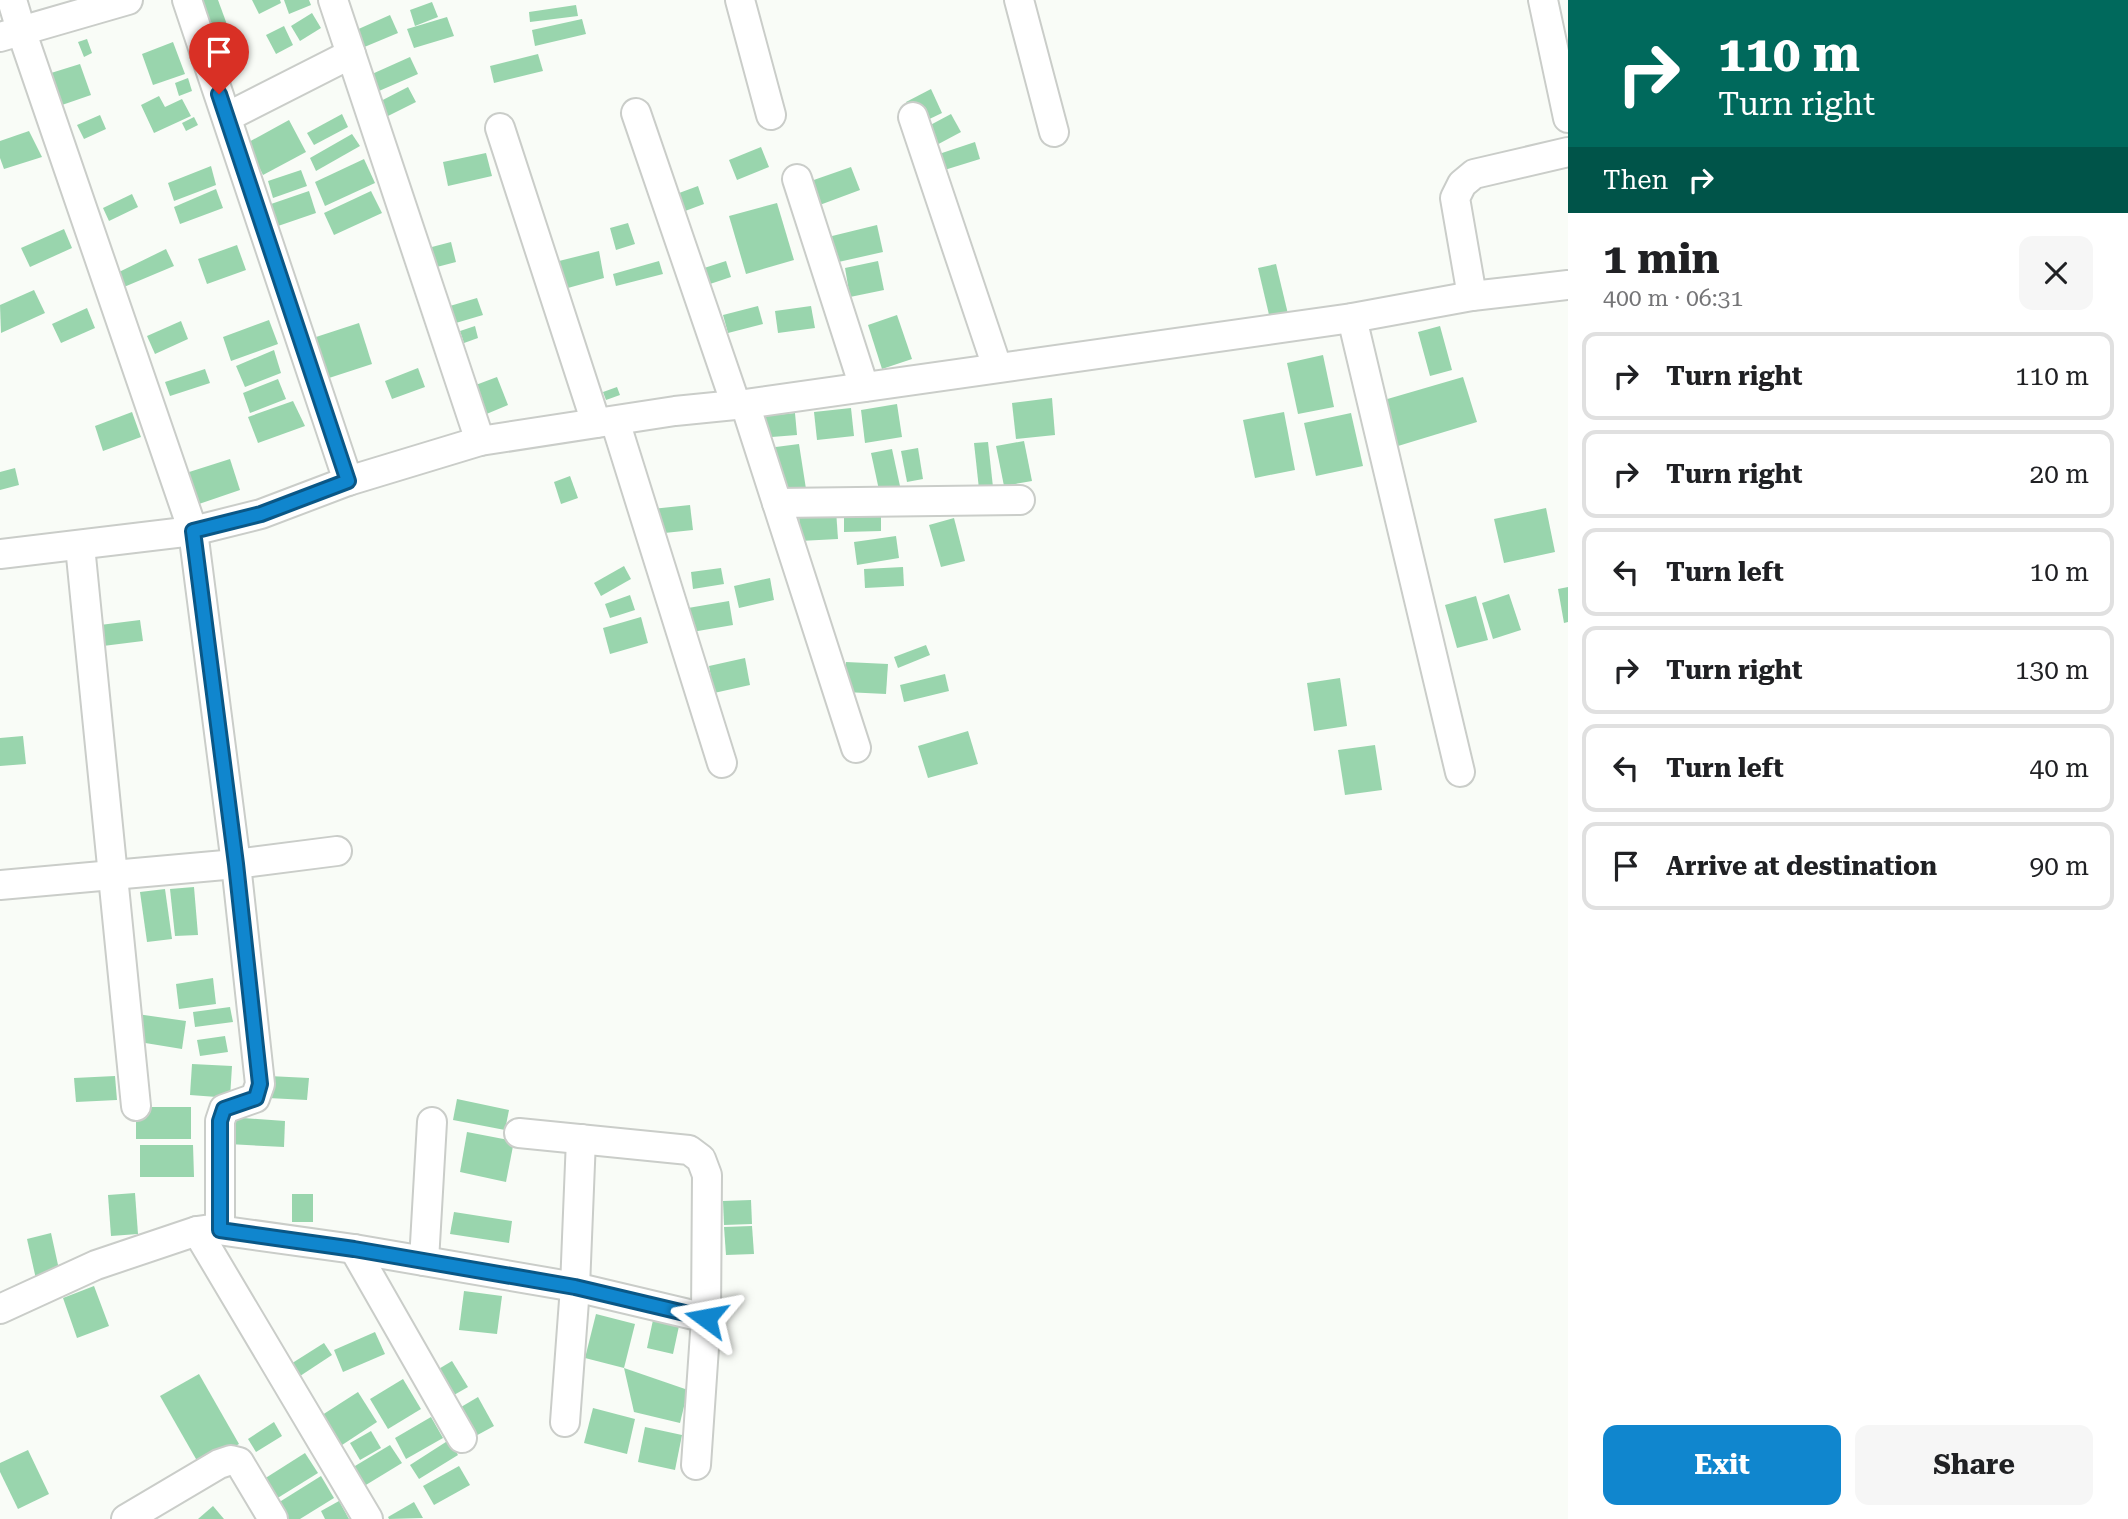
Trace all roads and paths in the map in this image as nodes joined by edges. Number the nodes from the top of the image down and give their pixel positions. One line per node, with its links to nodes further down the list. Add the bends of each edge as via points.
1 (12, 0): 8 (street)
2 (187, 0): 12 (street)
3 (333, 0): 9 (street)
4 (740, 0): 11 (street)
5 (1019, 0): 16 (street)
6 (1543, 0): 14 (street)
7 (117, 3): 8 (street)
8 (10, 34): 30 (street)
9 (351, 54): 12 (street); 26 (street)
10 (636, 113): 24 (street)
11 (771, 115)
12 (227, 117): 27 (street)
13 (913, 117): 22 (street)
14 (1568, 118)
15 (500, 128): 25 (street)
16 (1054, 132)
17 (1568, 152): 20 (street, via 1474,174 1462,184 1455,198)
18 (797, 179): 23 (street)
19 (1568, 285): 20 (street)
20 (1472, 296): 21 (street)
21 (1353, 318): 22 (street); 35 (street)
22 (997, 367): 23 (street)
23 (864, 387): 24 (street)
24 (741, 404): 25 (street); 29 (street)
25 (605, 422): 26 (street); 34 (street)
26 (480, 441): 27 (street)
27 (348, 481): 30 (street, via 272,510)
28 (1020, 500): 29 (street)
29 (777, 503): 33 (street)
30 (193, 531): 31 (street); 37 (street)
31 (80, 545): 32 (street); 38 (street)
32 (0, 554)
33 (856, 748)
34 (722, 763)
35 (1460, 772)
36 (337, 851): 37 (street)
37 (236, 864): 38 (street); 44 (street, via 260,1084 256,1098 224,1109)
38 (113, 875): 39 (street); 40 (street)
39 (0, 885)
40 (136, 1106)
41 (432, 1122): 46 (street)
42 (519, 1133): 43 (street)
43 (581, 1139): 47 (street); 49 (street, via 689,1150 701,1159 708,1175)
44 (209, 1231): 45 (street); 48 (street, via 96,1265); 55 (street)
45 (354, 1249): 46 (street); 51 (street)
46 (424, 1261): 47 (street)
47 (575, 1287): 49 (street); 50 (street)
48 (0, 1309)
49 (706, 1318): 52 (street)
50 (565, 1422)
51 (462, 1438)
52 (696, 1465)
53 (126, 1519): 54 (street, via 230,1460 239,1462)
54 (273, 1519)
55 (368, 1519)

